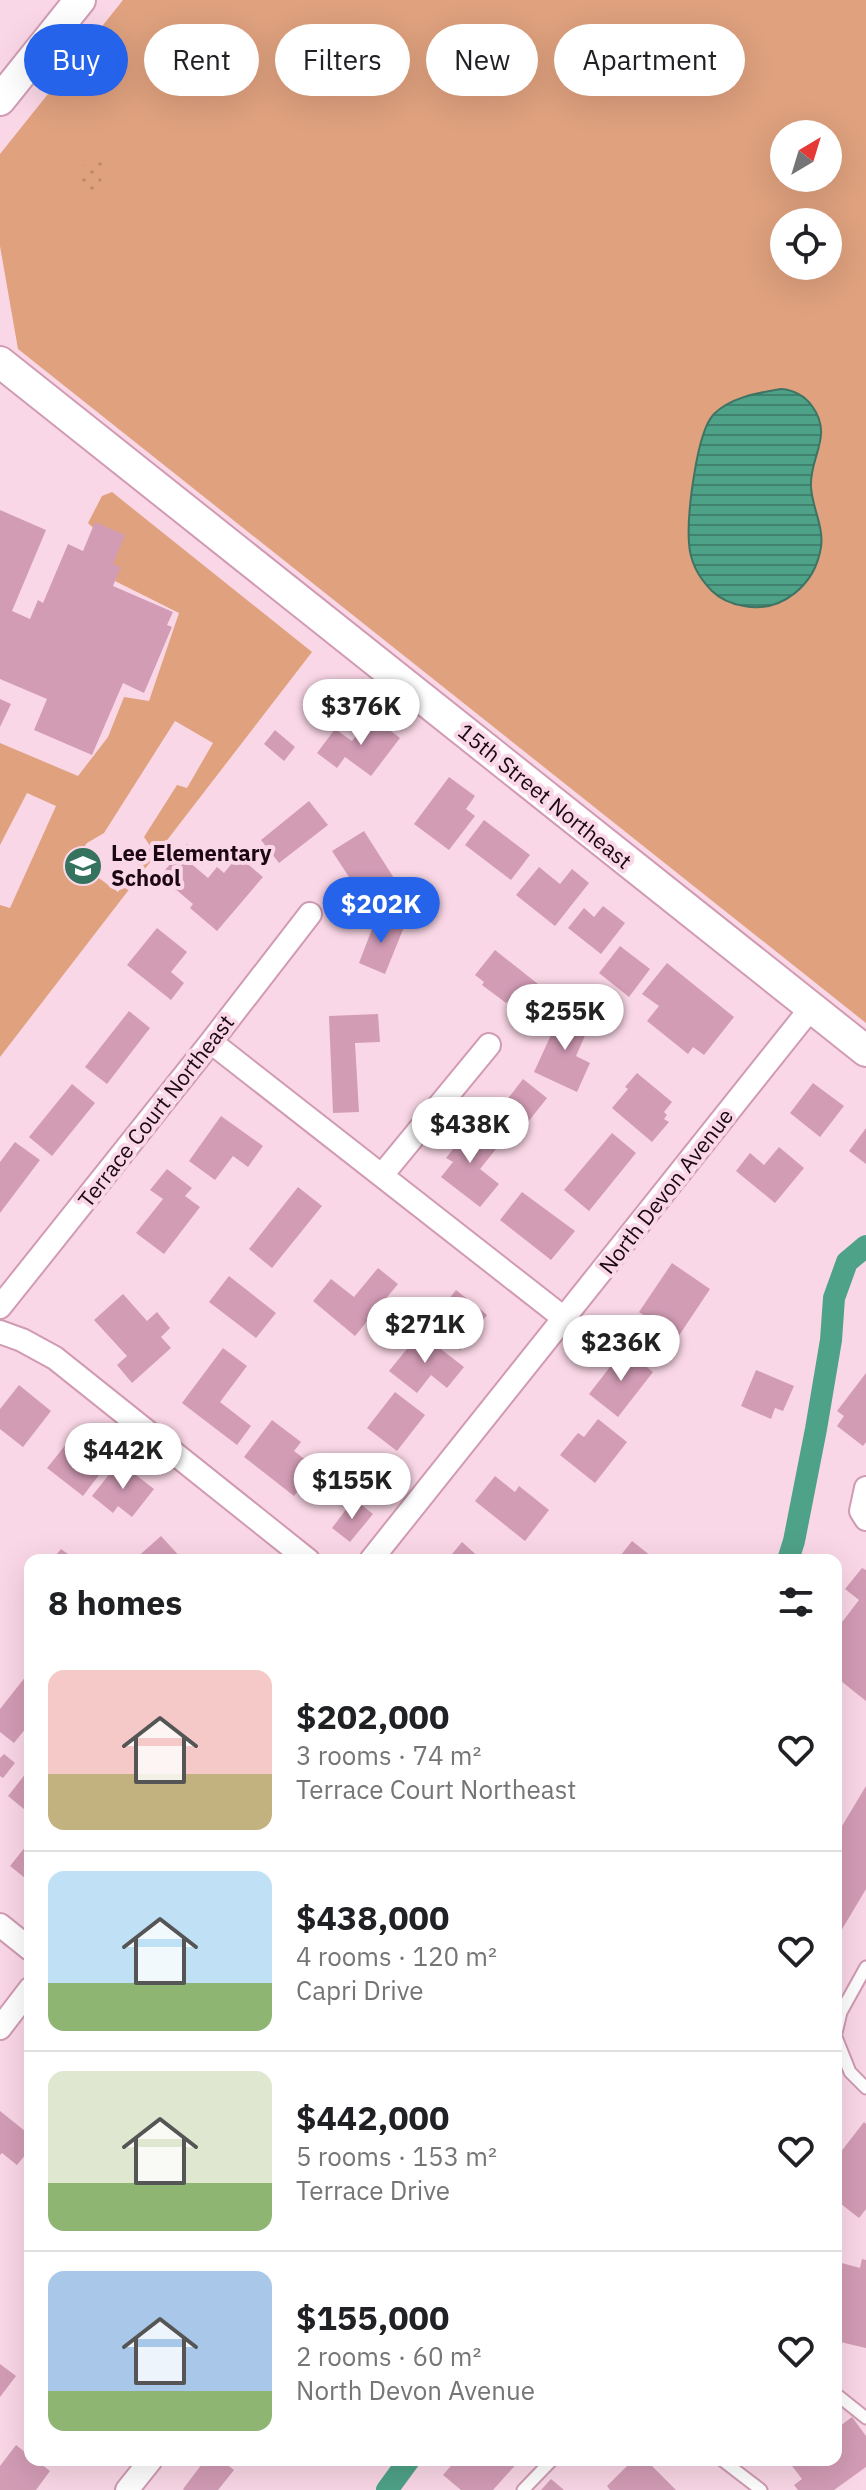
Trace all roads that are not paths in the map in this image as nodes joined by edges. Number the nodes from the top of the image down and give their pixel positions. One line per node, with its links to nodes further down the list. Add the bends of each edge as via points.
1 (80, 0): 2 (street)
2 (0, 100)
3 (0, 362): 5 (street, 15th Street Northeast)
4 (310, 914): 6 (street, Terrace Court Northeast)
5 (811, 1008): 8 (street, 15th Street Northeast); 11 (street, North Devon Avenue)
6 (211, 1042): 9 (street); 10 (street, Terrace Court Northeast)
7 (489, 1045): 9 (street)
8 (866, 1051)
9 (382, 1175): 11 (street)
10 (0, 1307)
11 (565, 1319): 16 (street, North Devon Avenue)
12 (0, 1332): 15 (street, via 55,1358)
13 (866, 1488): 14 (street, via 861,1511)
14 (866, 1519)
15 (300, 1554)
16 (376, 1554)
17 (0, 1925): 18 (street)
18 (24, 1944)
19 (866, 1967): 21 (lane)
20 (24, 1997): 22 (street)
21 (842, 2010)
22 (0, 2028)
23 (842, 2051): 24 (lane, via 850,2072)
24 (866, 2088)
25 (842, 2399): 26 (lane)
26 (866, 2418)
27 (146, 2466): 30 (street)
28 (546, 2466): 31 (lane)
29 (730, 2466): 32 (lane)
30 (127, 2490)
31 (523, 2490)
32 (761, 2490)

